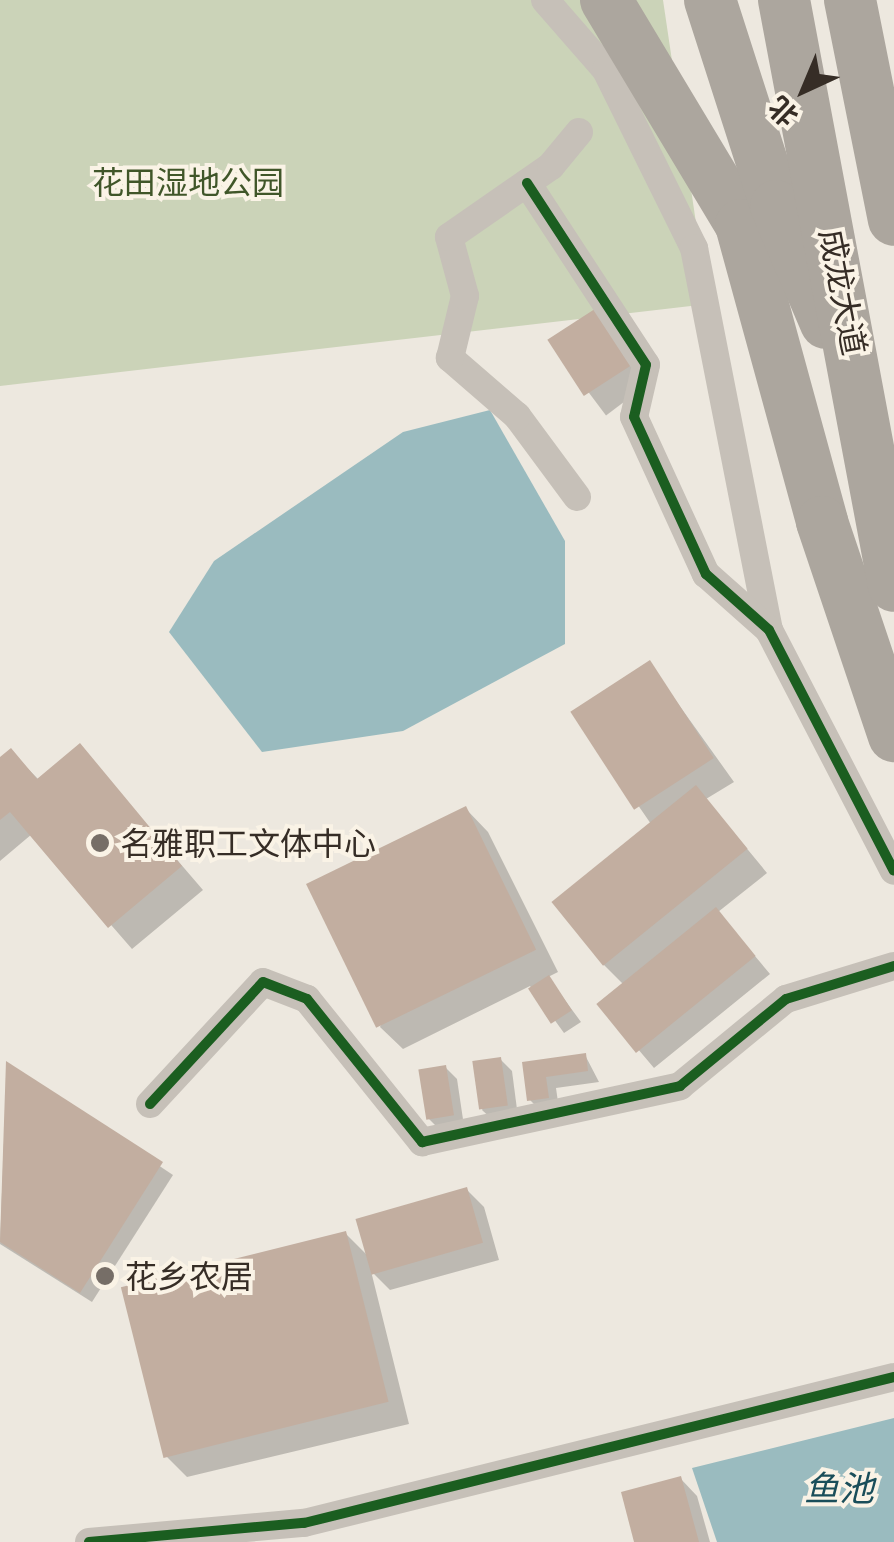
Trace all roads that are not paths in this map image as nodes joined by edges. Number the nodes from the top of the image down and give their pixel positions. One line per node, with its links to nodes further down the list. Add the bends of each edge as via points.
1 (545, 0): 12 (street, via 606,70 694,248)
2 (606, 0): 13 (highway, via 741,225 822,522)
3 (710, 0): 9 (highway, via 776,206)
4 (784, 0): 9 (highway, 成龙大道)
5 (850, 0): 8 (highway, 成龙大道)
6 (579, 132): 7 (street)
7 (527, 183): 10 (street, via 449,237 466,296 450,358 517,416); 12 (street, via 646,365 634,417 706,574)
8 (894, 220)
9 (869, 420): 11 (highway, 成龙大道)
10 (577, 497)
11 (894, 586)
12 (770, 630): 14 (street)
13 (894, 736)
14 (894, 872)
15 (894, 966): 16 (street, via 786,999 680,1086 422,1142 307,999 262,982)
16 (150, 1104)
17 (894, 1377): 18 (street, via 304,1523)
18 (89, 1542)

